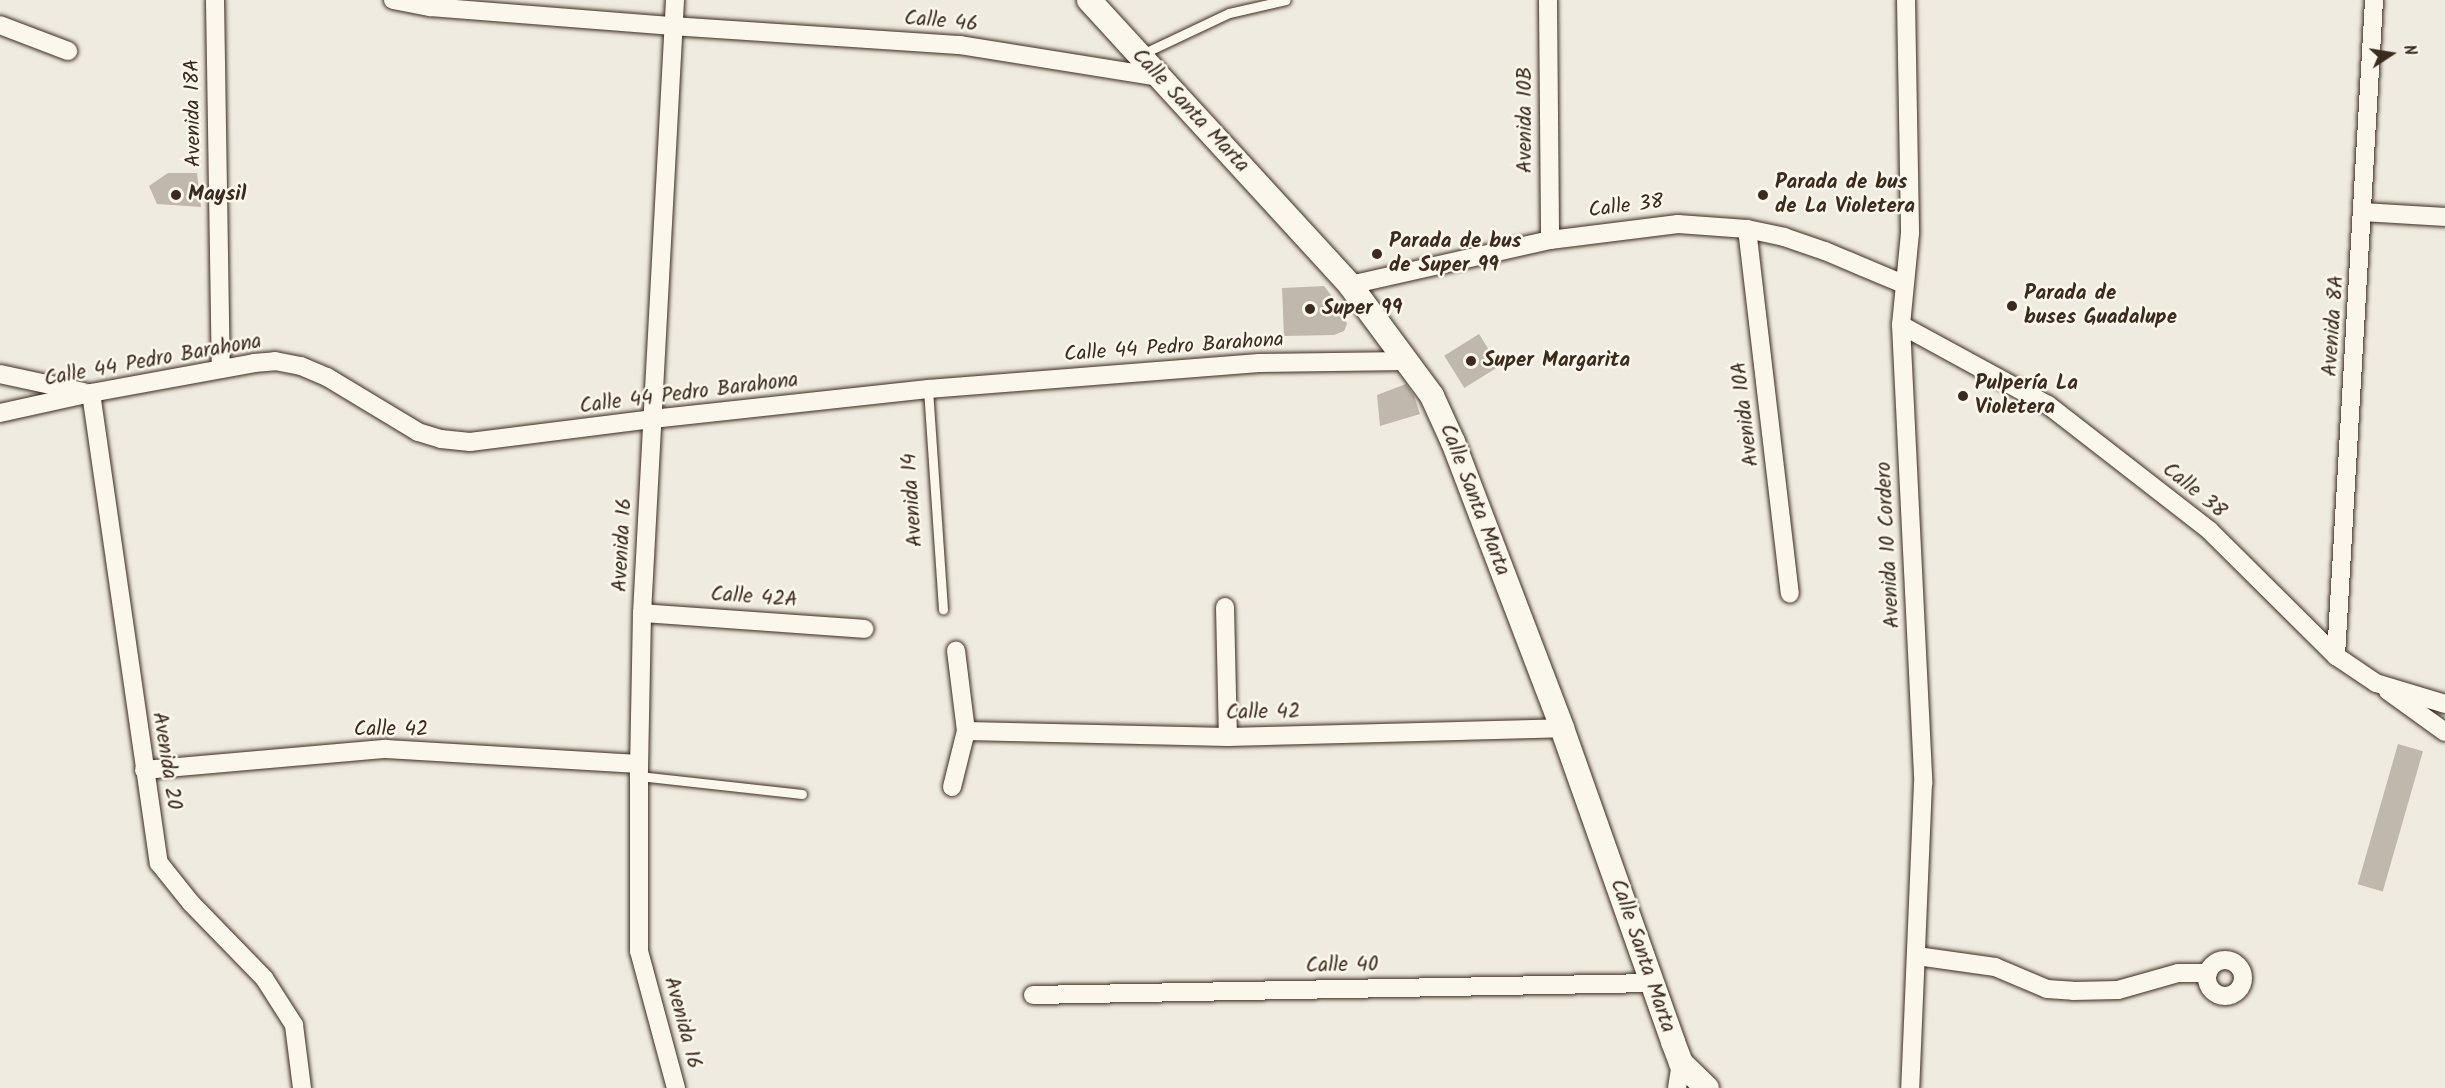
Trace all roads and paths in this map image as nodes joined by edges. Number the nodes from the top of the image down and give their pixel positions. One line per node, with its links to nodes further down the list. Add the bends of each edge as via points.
1 (215, 0): 22 (street, Avenida 18A)
2 (393, 0): 10 (street, Calle 46, via 430,7)
3 (675, 0): 10 (street, Avenida 16)
4 (1089, 0): 12 (street, Calle Santa Marta)
5 (1286, 0): 12 (lane, via 1229,13)
6 (1548, 0): 17 (street, Avenida 10B)
7 (1906, 0): 18 (street, Avenida 10 Cordero, via 1910,233)
8 (2374, 0): 14 (street, Avenida 8A)
9 (0, 25): 11 (street)
10 (673, 26): 13 (street, Calle 46, via 960,45); 27 (street, Avenida 16)
11 (68, 51)
12 (1138, 56): 13 (street, Calle Santa Marta)
13 (1160, 77): 19 (street, Calle Santa Marta)
14 (2363, 212): 15 (street); 34 (street, Avenida 8A)
15 (2445, 218)
16 (1748, 229): 17 (street, Calle 38, via 1678,224); 18 (street, Calle 38, via 1825,251); 28 (street, Avenida 10A)
17 (1550, 240): 19 (street, Calle 38)
18 (1903, 284): 20 (street, Avenida 10 Cordero)
19 (1350, 285): 21 (street, Calle Santa Marta)
20 (1901, 325): 34 (street, Calle 38, via 2048,405 2209,530); 45 (street, Avenida 10 Cordero, via 1923,783)
21 (1407, 361): 24 (street, Calle 44 Pedro Barahona, via 1259,363); 37 (street, Calle Santa Marta, via 1432,396 1453,442)
22 (221, 369): 25 (street, Calle 44 Pedro Barahona); 27 (street, Calle 44 Pedro Barahona, via 275,362 301,366 327,377 418,432 451,440 510,439)
23 (0, 375): 25 (street)
24 (928, 389): 27 (street, Calle 44 Pedro Barahona); 30 (lane, Avenida 14)
25 (91, 393): 26 (street, Calle 44 Pedro Barahona); 41 (street, Avenida 20)
26 (0, 413)
27 (652, 419): 31 (street, Avenida 16)
28 (1790, 593)
29 (1225, 607): 40 (street)
30 (943, 609)
31 (642, 613): 32 (street, Calle 42A); 42 (street, Avenida 16)
32 (864, 628)
33 (956, 651): 38 (street)
34 (2336, 656): 35 (street, Calle 38)
35 (2376, 682): 36 (street, Calle 38); 39 (street)
36 (2445, 704)
37 (1562, 728): 40 (street, Calle 42); 47 (street, Calle Santa Marta)
38 (966, 730): 40 (street, Calle 42); 43 (street)
39 (2445, 732)
40 (1228, 737)
41 (144, 770): 42 (street, Calle 42, via 386,749); 50 (street, Avenida 20, via 159,863 191,903 264,978 294,1025)
42 (639, 770): 44 (lane, Calle 42); 51 (street, Avenida 16, via 639,951)
43 (952, 787)
44 (802, 794)
45 (1917, 956): 46 (street, via 1995,967 2033,985 2073,992 2118,990 2178,973); 54 (street, Avenida 10 Cordero)
46 (2208, 973)
47 (1651, 983): 48 (street, Calle 40); 49 (street, Calle Santa Marta)
48 (1033, 995)
49 (1681, 1063): 52 (street); 53 (street, Calle Santa Marta)
50 (302, 1088)
51 (676, 1088)
52 (1677, 1088)
53 (1707, 1088)
54 (1910, 1088)

